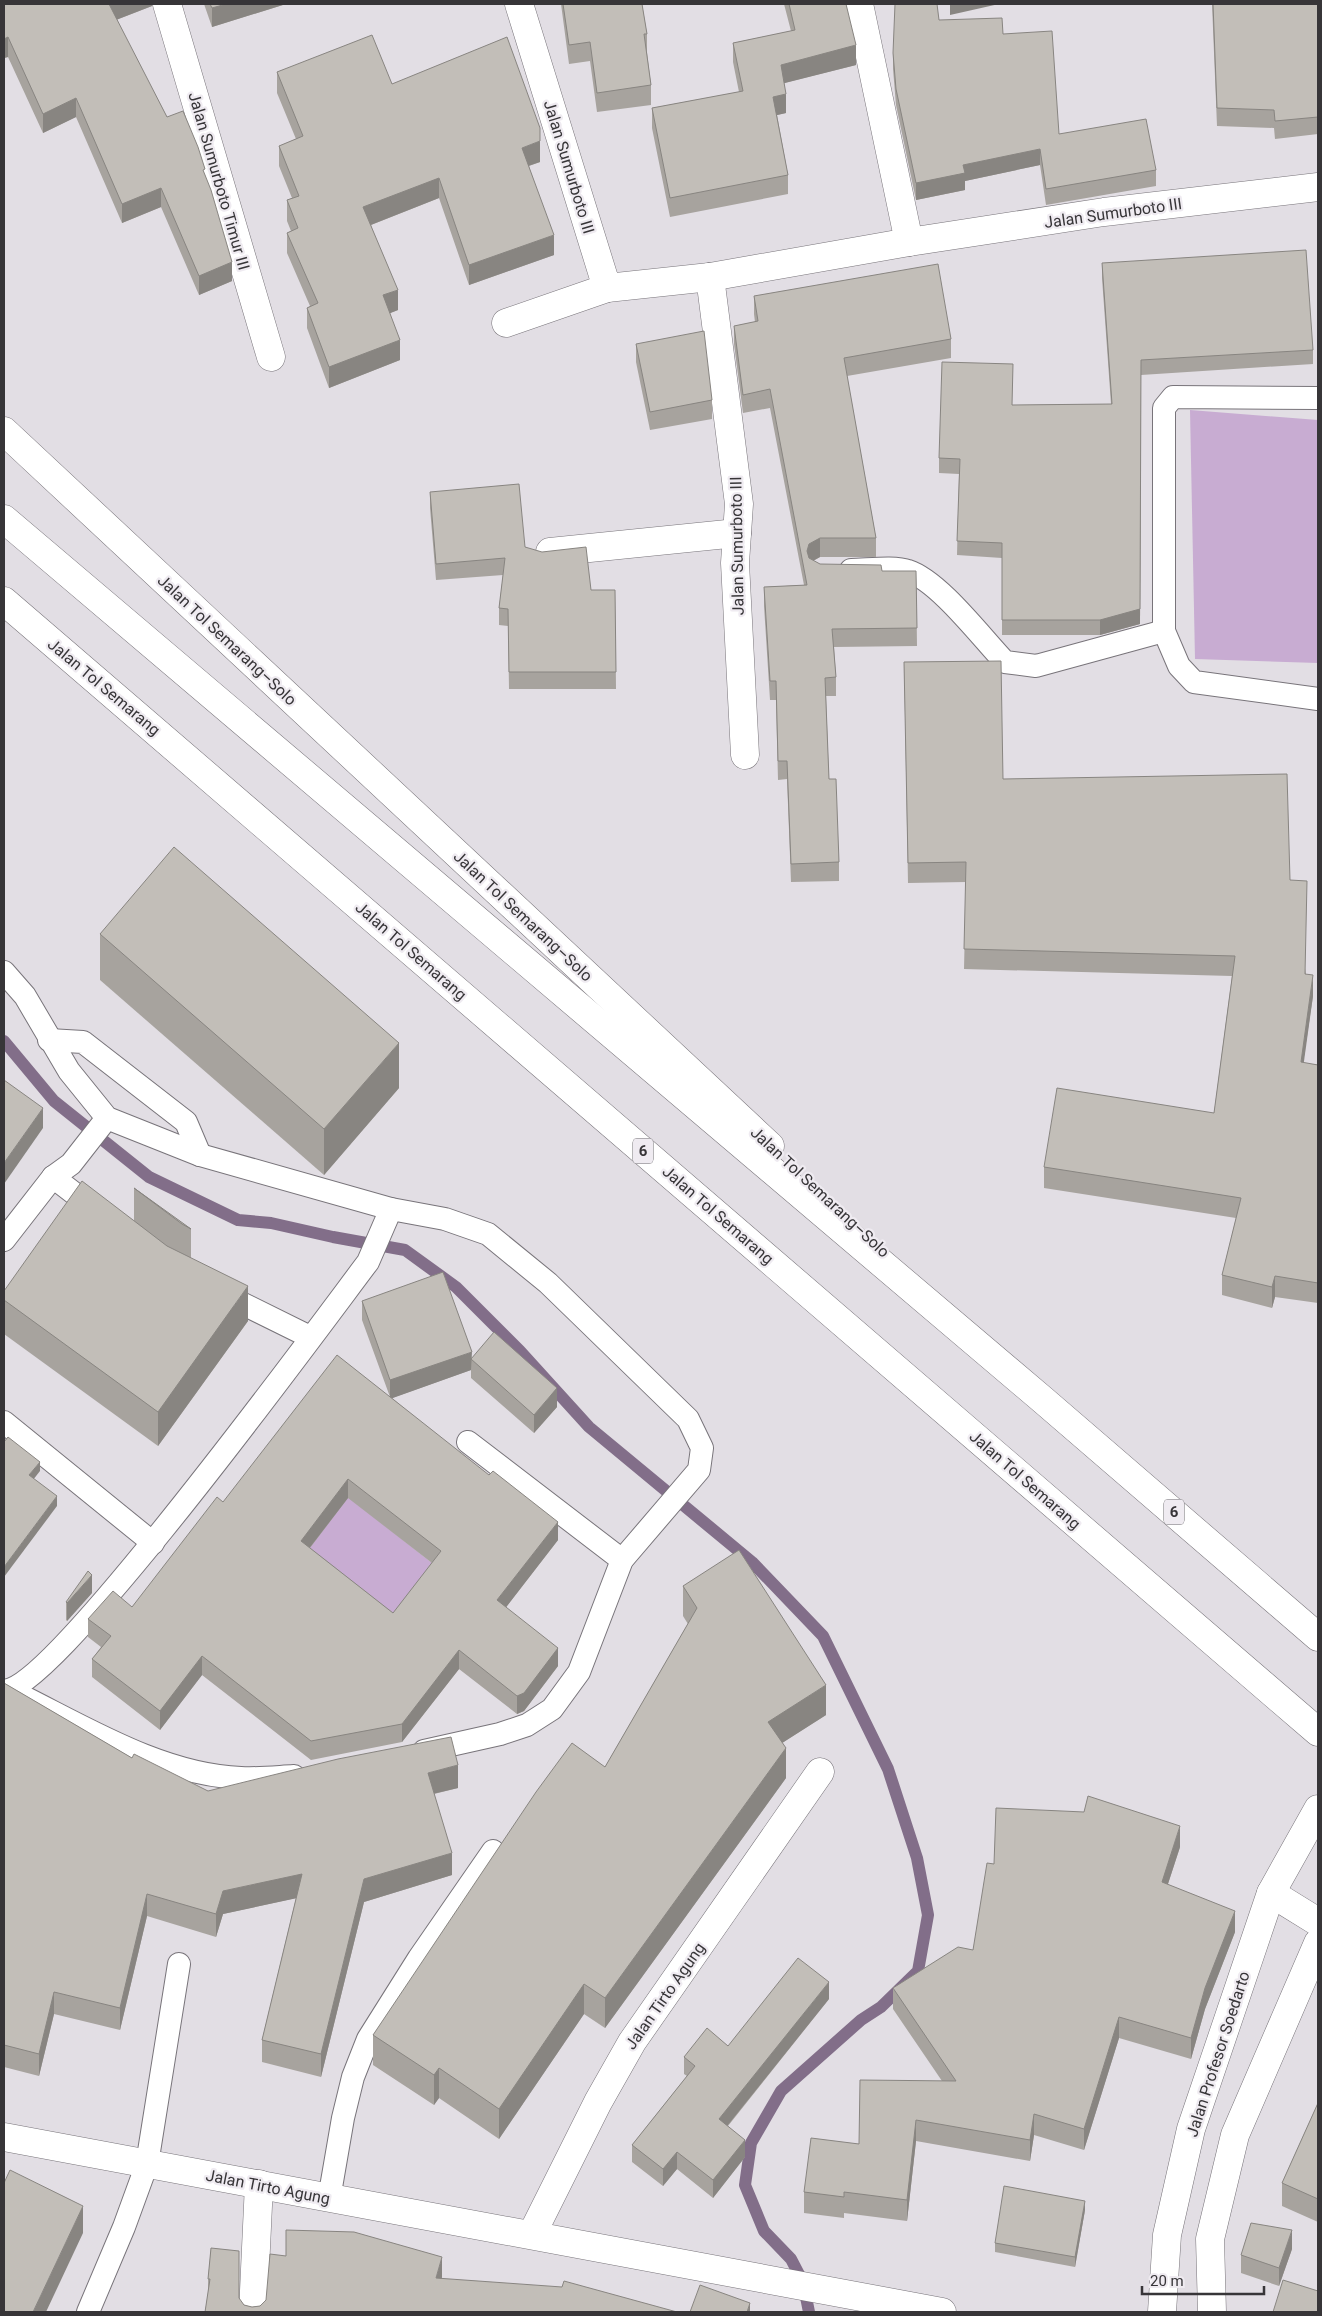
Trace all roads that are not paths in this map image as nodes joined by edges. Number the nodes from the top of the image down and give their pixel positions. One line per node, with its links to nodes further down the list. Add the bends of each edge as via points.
1 (167, 4): 9 (main road, Jalan Sumurboto Timur III)
2 (519, 4): 7 (main road, Jalan Sumurboto III)
3 (859, 4): 5 (main road)
4 (1318, 187): 5 (main road, Jalan Sumurboto III, via 1104,212)
5 (909, 242): 6 (main road, Jalan Sumurboto III)
6 (710, 277): 7 (main road, Jalan Sumurboto III); 13 (main road, Jalan Sumurboto III, via 736,471)
7 (607, 288): 8 (main road)
8 (506, 324)
9 (271, 358)
10 (1318, 398): 17 (lane, via 1173,397 1164,408)
11 (4, 431): 30 (main road, Jalan Tol Semarang–Solo / 6)
12 (4, 519): 30 (main road, 6)
13 (738, 533): 14 (main road); 19 (main road, Jalan Sumurboto III, via 735,563)
14 (540, 553)
15 (830, 570): 17 (lane, via 907,570 944,594 1005,662 1036,666)
16 (4, 601): 37 (main road, Jalan Tol Semarang / 6)
17 (1164, 631): 18 (lane, via 1179,666 1194,682)
18 (1318, 699)
19 (745, 756)
20 (4, 972): 21 (lane, via 25,996)
21 (49, 1040): 22 (lane); 23 (lane, via 83,1042 186,1122)
22 (102, 1124): 23 (lane); 24 (lane)
23 (200, 1155): 25 (lane)
24 (62, 1171): 26 (lane); 27 (lane)
25 (387, 1218): 29 (lane, via 368,1262); 34 (lane, via 445,1219 488,1234 548,1283 688,1419 702,1448 699,1470)
26 (114, 1224)
27 (4, 1240)
28 (201, 1282): 29 (lane)
29 (310, 1337): 33 (lane)
30 (1044, 1400): 35 (main road, 6)
31 (4, 1422): 33 (lane)
32 (468, 1442): 34 (lane)
33 (153, 1543): 36 (lane, via 56,1651 33,1674)
34 (622, 1560): 38 (lane, via 579,1672 552,1709 527,1725 500,1734)
35 (1311, 1631)
36 (8, 1691): 39 (lane, via 137,1753 188,1769 240,1778)
37 (1318, 1732)
38 (400, 1756)
39 (316, 1772)
40 (820, 1772): 51 (main road, Jalan Tirto Agung, via 632,2042)
41 (1318, 1809): 43 (main road, Jalan Profesor Soedarto)
42 (492, 1851): 50 (lane, via 368,2039 353,2077)
43 (1271, 1893): 44 (main road); 55 (main road, Jalan Profesor Soedarto, via 1191,2130 1167,2235)
44 (1318, 1922)
45 (1318, 1943): 56 (main road, via 1235,2135 1210,2238)
46 (180, 1964): 48 (lane)
47 (4, 2138): 48 (main road, Jalan Tirto Agung)
48 (146, 2164): 49 (main road, Jalan Tirto Agung); 52 (lane, via 124,2227)
49 (259, 2184): 50 (main road, Jalan Tirto Agung); 53 (main road)
50 (328, 2199): 51 (main road, Jalan Tirto Agung)
51 (532, 2234): 54 (main road, Jalan Tirto Agung, via 780,2284)
52 (88, 2312)
53 (253, 2312)
54 (942, 2312)
55 (1162, 2312)
56 (1212, 2312)

